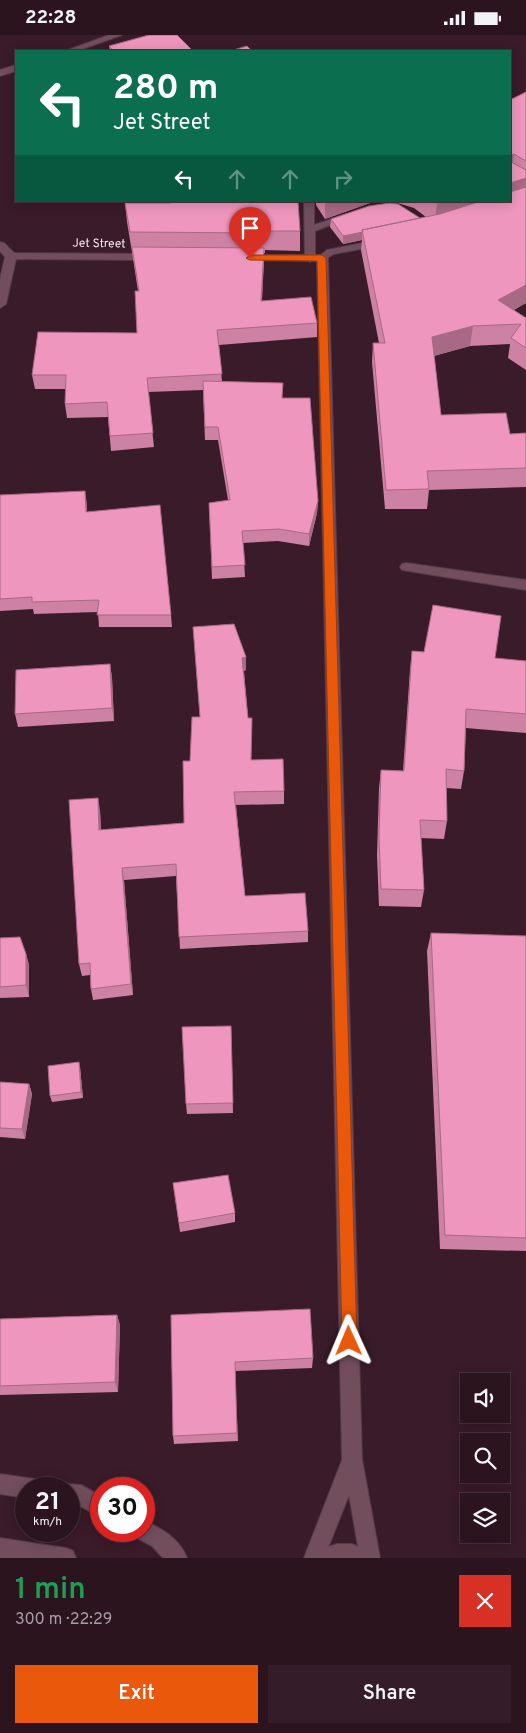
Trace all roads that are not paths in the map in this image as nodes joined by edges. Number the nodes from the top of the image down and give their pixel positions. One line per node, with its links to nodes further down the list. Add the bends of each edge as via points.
1 (118, 35): 2 (lane)
2 (72, 50)
3 (15, 68): 4 (lane)
4 (0, 73)
5 (309, 202): 7 (lane)
6 (359, 213): 7 (lane)
7 (309, 231): 13 (lane)
8 (387, 241): 13 (lane)
9 (0, 245): 10 (street)
10 (11, 255): 11 (street, Jet Street); 14 (street)
11 (161, 257)
12 (230, 258): 13 (street)
13 (316, 258): 17 (street)
14 (0, 304)
15 (406, 567): 16 (lane)
16 (526, 585)
17 (352, 1459): 24 (street); 27 (street)
18 (0, 1484): 19 (street)
19 (15, 1486)
20 (155, 1537): 23 (street)
21 (0, 1549): 22 (street)
22 (66, 1558)
23 (177, 1558)
24 (314, 1558)
25 (322, 1558): 26 (street, via 331,1554 352,1554)
26 (362, 1558)
27 (370, 1558)

